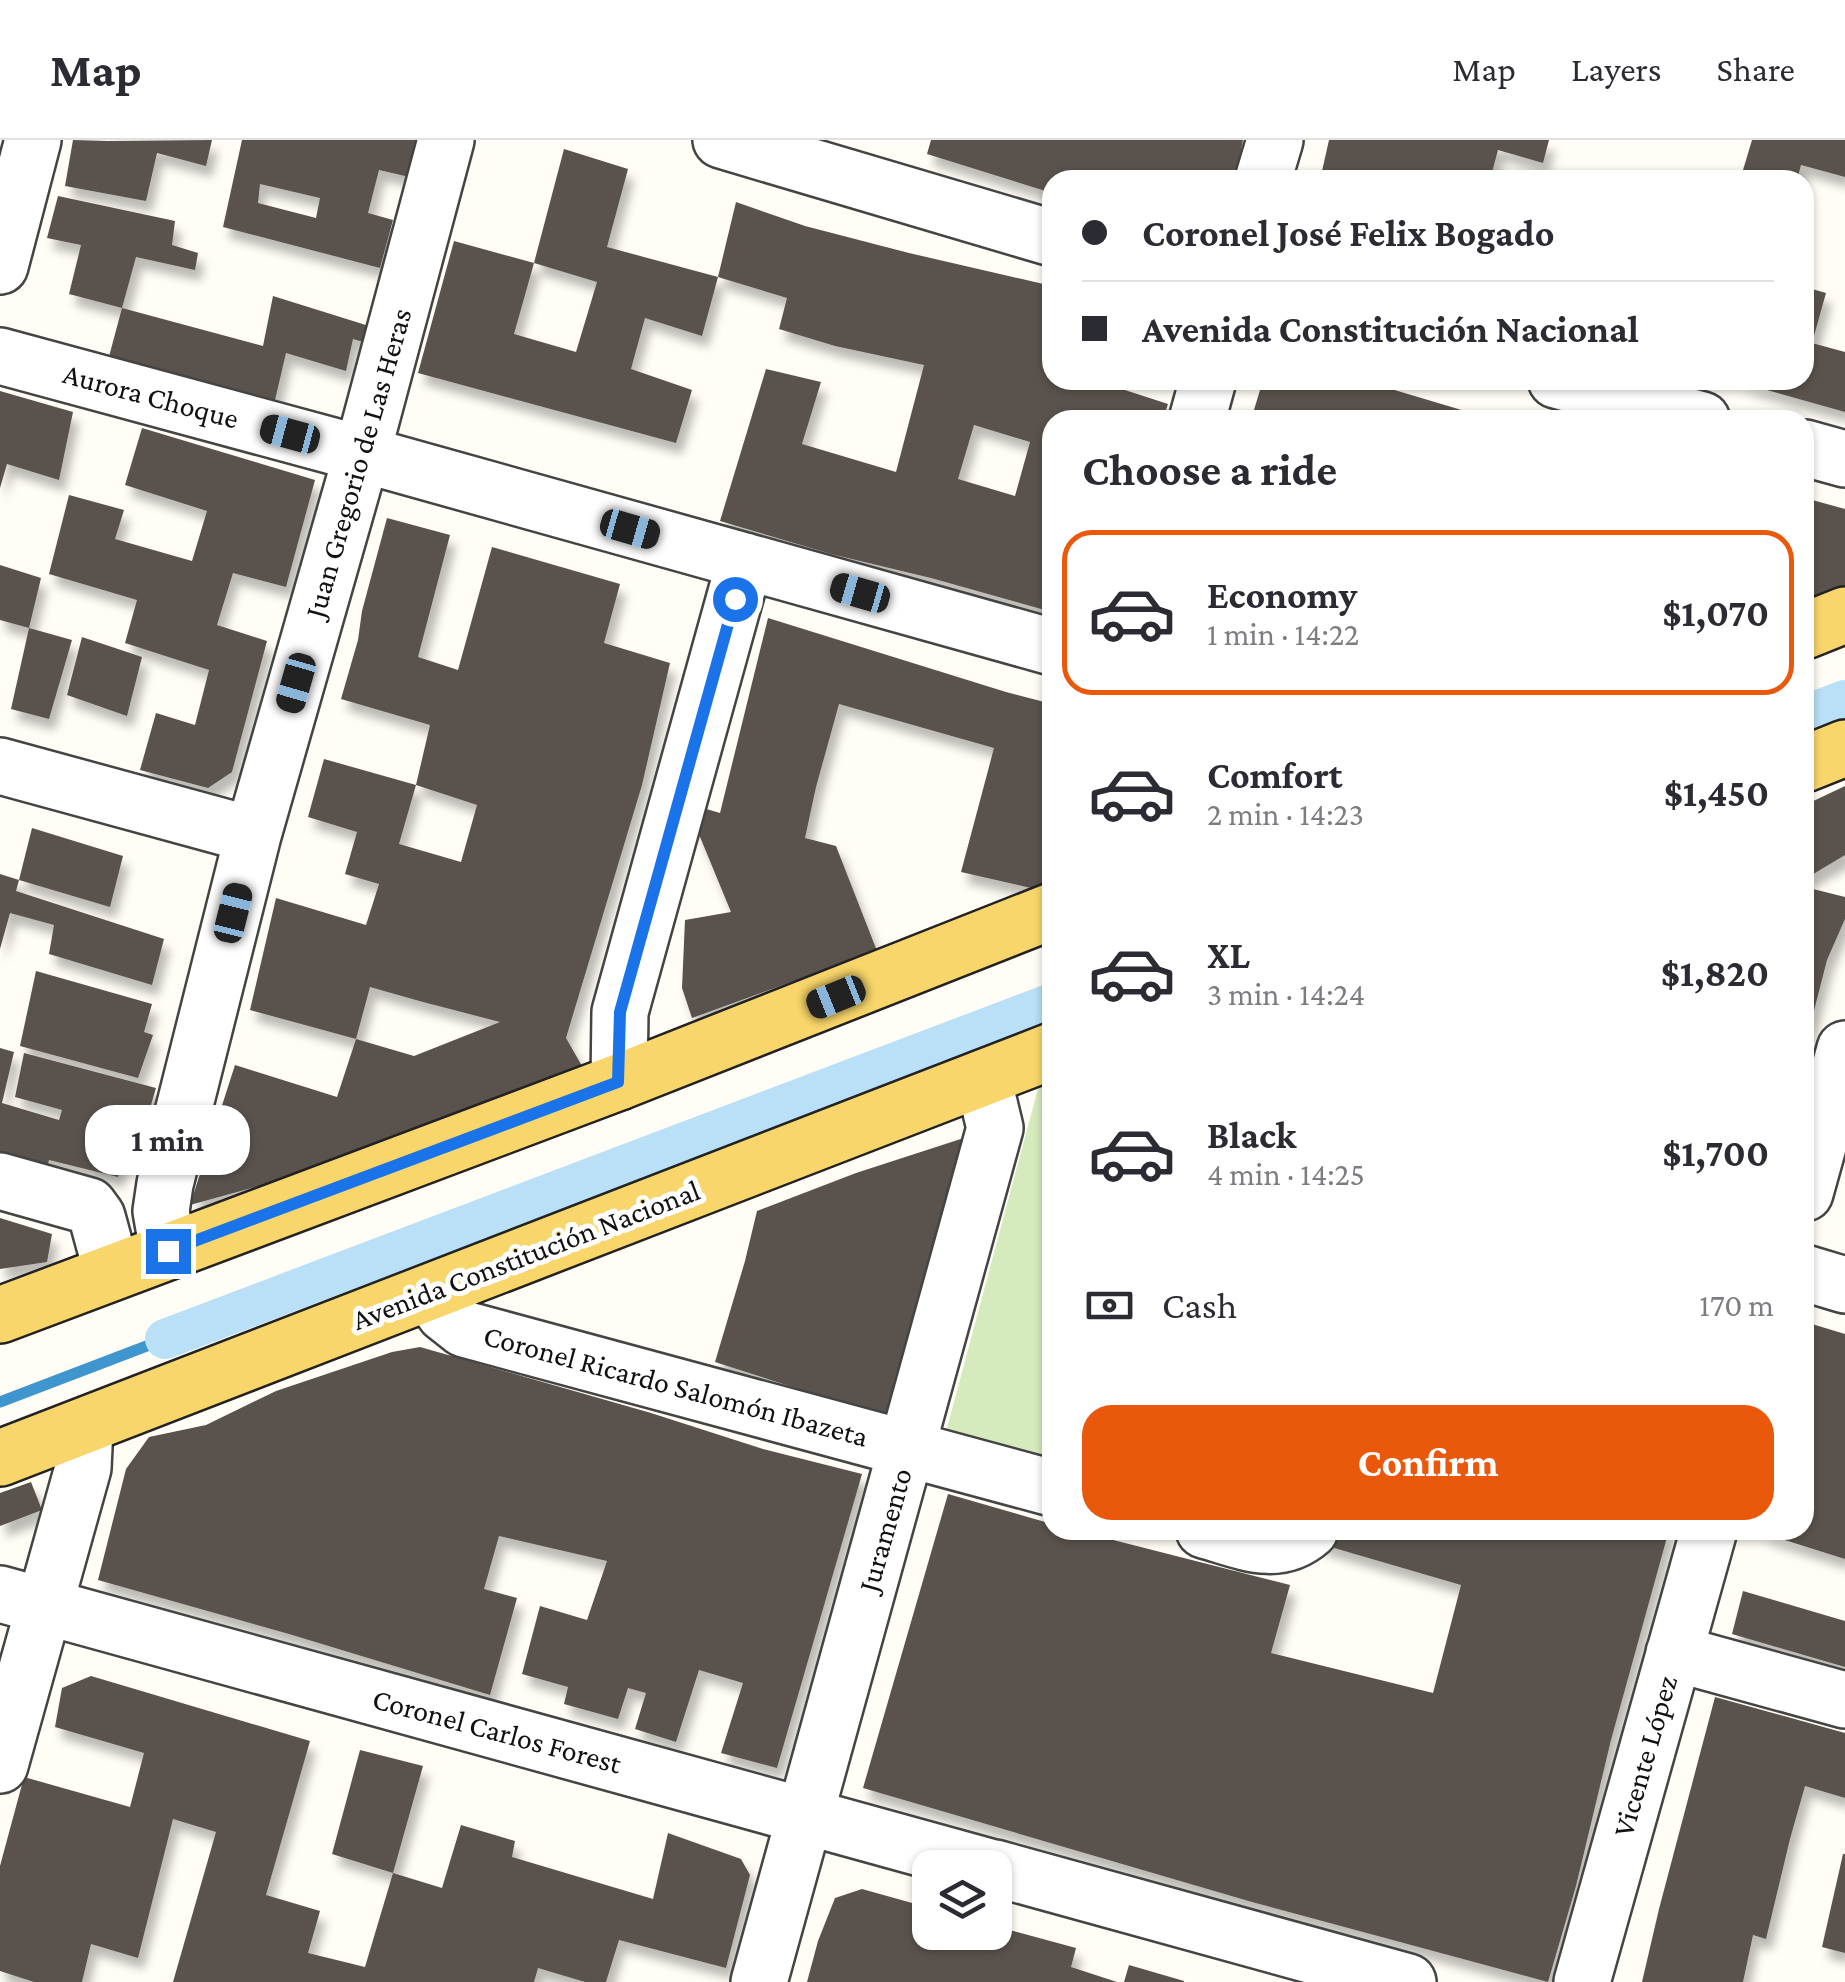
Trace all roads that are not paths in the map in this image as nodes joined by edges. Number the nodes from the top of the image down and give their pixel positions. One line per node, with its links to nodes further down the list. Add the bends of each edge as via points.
1 (33, 140): 7 (street)
2 (446, 140): 12 (street, Juan Gregorio de Las Heras)
3 (720, 140): 6 (street)
4 (1275, 140): 5 (street)
5 (1267, 170)
6 (1042, 235)
7 (0, 266)
8 (0, 356): 12 (street, Aurora Choque)
9 (1592, 390): 10 (street)
10 (1666, 410)
11 (1814, 450): 13 (street)
12 (362, 454): 14 (street, Aurora Choque); 21 (street, Juan Gregorio de Las Heras)
13 (1845, 459)
14 (745, 561): 17 (street, Aurora Choque); 26 (street, via 620,1012)
15 (1845, 615): 16 (main road)
16 (1814, 627)
17 (1042, 644)
18 (1845, 748): 19 (main road)
19 (1814, 760)
20 (0, 766): 21 (street)
21 (253, 836): 29 (street, Juan Gregorio de Las Heras, via 165,1184 161,1211)
22 (1042, 916): 26 (main road)
23 (1845, 1050): 27 (street)
24 (1042, 1055): 25 (main road, Avenida Constitución Nacional)
25 (983, 1078): 33 (main road, Avenida Constitución Nacional); 36 (street, Juramento, via 995,1128)
26 (618, 1082): 29 (main road)
27 (1814, 1161)
28 (0, 1181): 30 (street, via 89,1206)
29 (168, 1251): 30 (main road)
30 (112, 1272): 34 (main road)
31 (1814, 1276): 32 (street)
32 (1845, 1285)
33 (428, 1293): 35 (main road, Avenida Constitución Nacional); 36 (street, Coronel Ricardo Salomón Ibazeta, via 464,1328)
34 (0, 1315)
35 (84, 1427): 37 (main road, Avenida Constitución Nacional); 42 (street, via 82,1468)
36 (908, 1448): 38 (street, Coronel Ricardo Salomón Ibazeta); 46 (street, Juramento)
37 (0, 1458)
38 (1042, 1485)
39 (1240, 1540): 40 (street, via 1262,1546)
40 (1293, 1540)
41 (1706, 1540): 43 (street, Vicente López)
42 (22, 1600): 45 (street); 46 (street, Coronel Carlos Forest)
43 (1674, 1653): 44 (street); 51 (street, Vicente López)
44 (1845, 1700)
45 (0, 1764)
46 (804, 1815): 47 (street, Coronel Carlos Forest); 49 (street, Juramento)
47 (929, 1850)
48 (1012, 1873): 50 (street, Coronel Carlos Forest)
49 (759, 1982)
50 (1408, 1982)
51 (1582, 1982)

